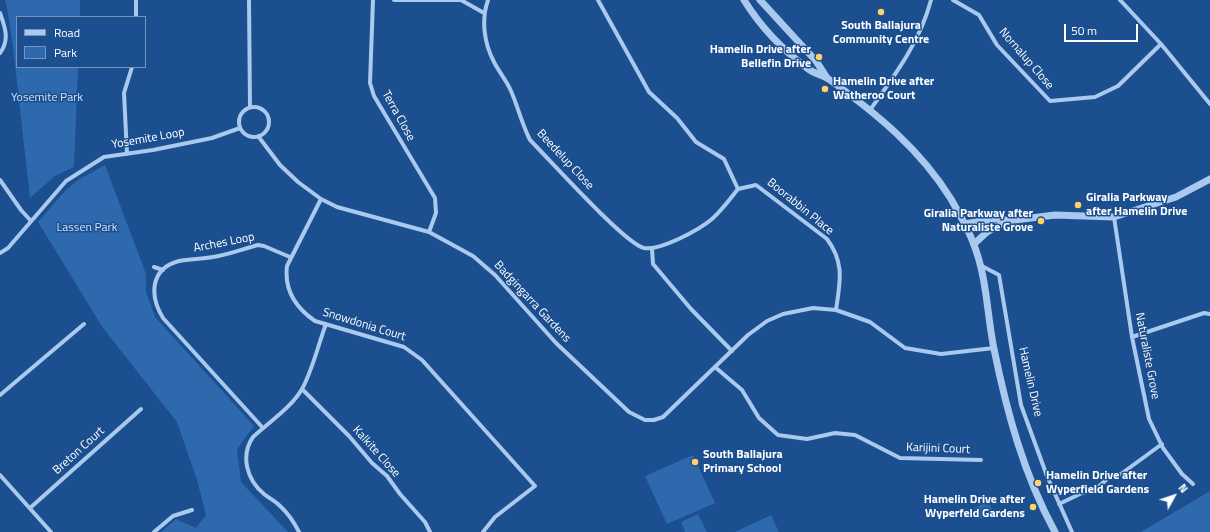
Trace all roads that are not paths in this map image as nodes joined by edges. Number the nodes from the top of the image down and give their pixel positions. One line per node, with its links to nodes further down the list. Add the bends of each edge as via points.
1 (136, 0): 14 (street)
2 (249, 0): 20 (street)
3 (373, 0): 33 (street, Terra Close, via 370,83 374,96 435,198 436,213)
4 (394, 0): 13 (street, via 461,0)
5 (488, 0): 13 (street, Beedelup Close)
6 (598, 0): 27 (street, via 649,92 677,118 696,142 724,159)
7 (744, 0): 18 (street, via 760,23 799,62 809,70)
8 (760, 0): 18 (street, via 816,61)
9 (931, 0): 21 (street, via 926,18 907,58)
10 (953, 0): 15 (street, Nornalup Close, via 979,15 997,45 1050,101 1095,96 1118,86)
11 (1120, 0): 15 (street)
12 (0, 13): 16 (street, via 7,32)
13 (484, 13): 35 (street, Beedelup Close, via 485,39 493,61 511,90 530,140 617,230 642,248)
14 (136, 16)
15 (1160, 44): 19 (street)
16 (0, 53)
17 (132, 68): 24 (street, via 124,92)
18 (828, 78): 21 (street)
19 (1210, 104)
20 (250, 107): 22 (street, via 239,118); 23 (street, via 265,112 269,121 266,130)
21 (870, 110): 32 (street, via 921,157 951,200)
22 (240, 128): 23 (street, via 248,136); 24 (street, Yosemite Loop, via 212,138)
23 (258, 136): 28 (street, Badgingarra Gardens, via 280,165)
24 (127, 154): 31 (street, Yosemite Loop, via 104,157 66,181)
25 (1210, 179): 29 (street, via 1176,197)
26 (0, 180): 31 (street)
27 (738, 189): 35 (street, via 723,208 697,230); 41 (street, Boorabbin Place, via 756,185 827,240 835,250 841,273)
28 (321, 199): 33 (street, Badgingarra Gardens, via 337,207); 37 (street, Snowdonia Court)
29 (1114, 217): 30 (street, via 1055,215); 45 (street, Naturaliste Grove)
30 (1007, 220): 32 (street, via 1000,218); 34 (street, via 987,232)
31 (31, 222): 36 (street, Yosemite Loop, via 8,248)
32 (964, 224): 34 (street)
33 (429, 232): 48 (street, Badgingarra Gardens, via 473,256 495,275 556,343 636,416 654,420 663,417)
34 (974, 244): 38 (street)
35 (652, 249): 47 (street, via 653,264 691,310)
36 (0, 253)
37 (290, 256): 40 (street, Arches Loop, via 258,245 214,257 180,261 170,264); 44 (street, Snowdonia Court, via 286,275 291,295 304,314)
38 (980, 265): 46 (street); 59 (street, Hamelin Drive, via 999,275 1021,405)
39 (154, 267): 40 (street)
40 (163, 270): 52 (street, via 154,285 153,294 163,318)
41 (836, 310): 46 (street, Badgingarra Gardens, via 870,322 905,348 941,354); 47 (street, Badgingarra Gardens, via 813,308 774,316 760,325)
42 (1210, 314): 45 (street)
43 (84, 324): 50 (street)
44 (326, 324): 49 (street); 66 (street, Snowdonia Court, via 404,347 413,352 534,486 495,517)
45 (1132, 337): 53 (street, Naturaliste Grove, via 1149,418)
46 (994, 348): 67 (street, via 1018,447)
47 (732, 351): 48 (street, Badgingarra Gardens)
48 (715, 367): 54 (street, Karijini Court, via 742,390 759,418 778,435 807,439 835,434 855,435 900,458)
49 (302, 389): 52 (street, via 288,406); 65 (street, Kalkite Close, via 387,476 425,522)
50 (0, 395)
51 (142, 409): 60 (street, Breton Court)
52 (263, 428): 64 (street, via 250,442 246,455 248,470 258,489 289,515)
53 (1162, 444): 56 (street, via 1121,474); 58 (street, Naturaliste Grove, via 1182,474)
54 (981, 460)
55 (0, 475): 60 (street)
56 (1115, 475)
57 (1106, 480): 59 (street, via 1096,489)
58 (1193, 484)
59 (1059, 504): 68 (street, Hamelin Drive)
60 (30, 508): 62 (street)
61 (192, 510): 63 (street, via 173,516)
62 (51, 532)
63 (154, 532)
64 (300, 532)
65 (430, 532)
66 (483, 532)
67 (1055, 532)
68 (1072, 532)

